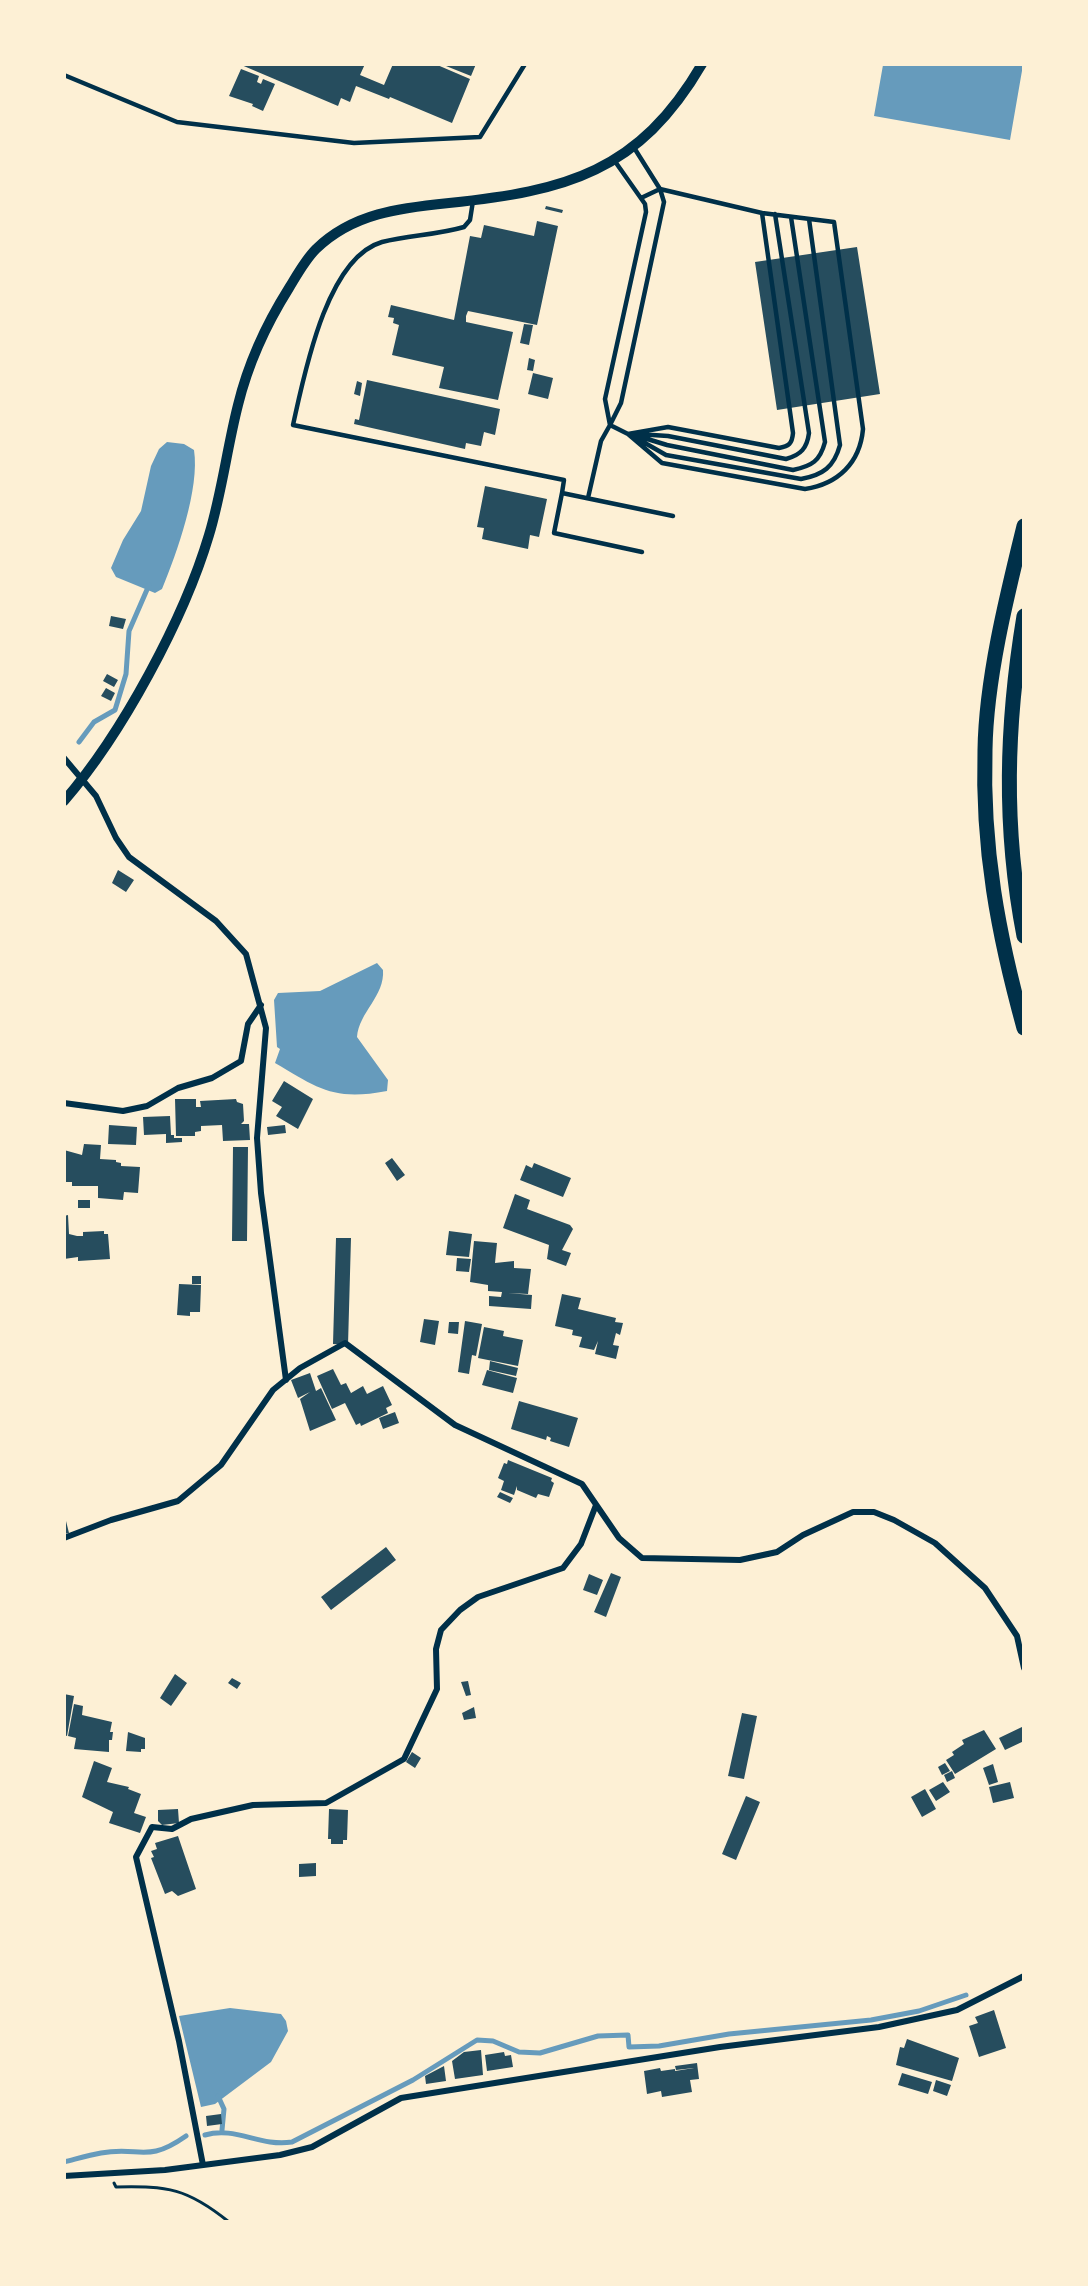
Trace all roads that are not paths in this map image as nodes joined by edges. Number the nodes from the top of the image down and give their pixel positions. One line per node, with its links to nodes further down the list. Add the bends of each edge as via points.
1 (525, 64): 3 (lane, via 480,137 354,143 177,122)
2 (702, 64): 4 (street, via 686,93)
3 (64, 75)
4 (633, 146): 5 (street); 6 (lane)
5 (614, 160): 7 (lane); 8 (street, via 560,186)
6 (660, 189): 7 (lane); 9 (lane); 13 (lane, via 664,202 621,403)
7 (641, 198): 13 (lane, via 646,212 605,399)
8 (473, 200): 15 (lane, via 470,220 464,227 380,243 358,257 322,315 293,425 564,480); 22 (street, via 363,217 331,236 303,266 268,325 247,376 210,533 175,622 110,739)
9 (762, 213): 10 (lane); 14 (lane, via 791,410 792,442 779,448 668,427)
10 (775, 214): 11 (lane); 14 (lane, via 809,433 803,450 786,459 668,436)
11 (791, 217): 12 (lane); 14 (lane, via 825,442 816,462 793,470 667,446)
12 (809, 219): 14 (lane, via 840,445 829,469 801,479 666,455); 14 (lane, via 834,222 863,429 862,445 848,469 820,487 805,489 662,463)
13 (610, 425): 14 (lane); 16 (lane, via 601,441)
14 (628, 434)
15 (562, 493): 16 (lane); 19 (lane, via 554,533)
16 (588, 498): 17 (lane)
17 (673, 516)
18 (1023, 526): 26 (main road, via 1008,589 985,748 993,898)
19 (642, 552)
20 (1023, 616): 24 (main road, via 1008,749 1008,833)
21 (64, 758): 22 (street)
22 (82, 780): 23 (street); 25 (street, via 96,796 129,857 216,921 246,954)
23 (64, 801)
24 (1023, 936)
25 (261, 1005): 27 (street, via 248,1024 241,1061 212,1078 178,1088 147,1106 123,1111); 28 (street, via 266,1028 257,1138)
26 (1023, 1028)
27 (64, 1103)
28 (286, 1380): 29 (street, via 345,1343 455,1425 582,1484); 30 (street, via 273,1390 221,1465 178,1501)
29 (596, 1505): 31 (street, via 619,1538 642,1557 653,1558 740,1560 777,1552 829,1521 853,1512 874,1512 935,1543 985,1588 1017,1636); 33 (street, via 581,1544 563,1568 478,1597 441,1630 436,1649 437,1689 404,1759 326,1803 253,1805 191,1819 172,1829 152,1827 136,1857)
30 (64, 1538)
31 (1023, 1668)
32 (1023, 1976): 33 (street, via 957,2010 879,2027 720,2047 401,2098 312,2147)
33 (203, 2165): 34 (street, via 112,2176)
34 (64, 2176)

